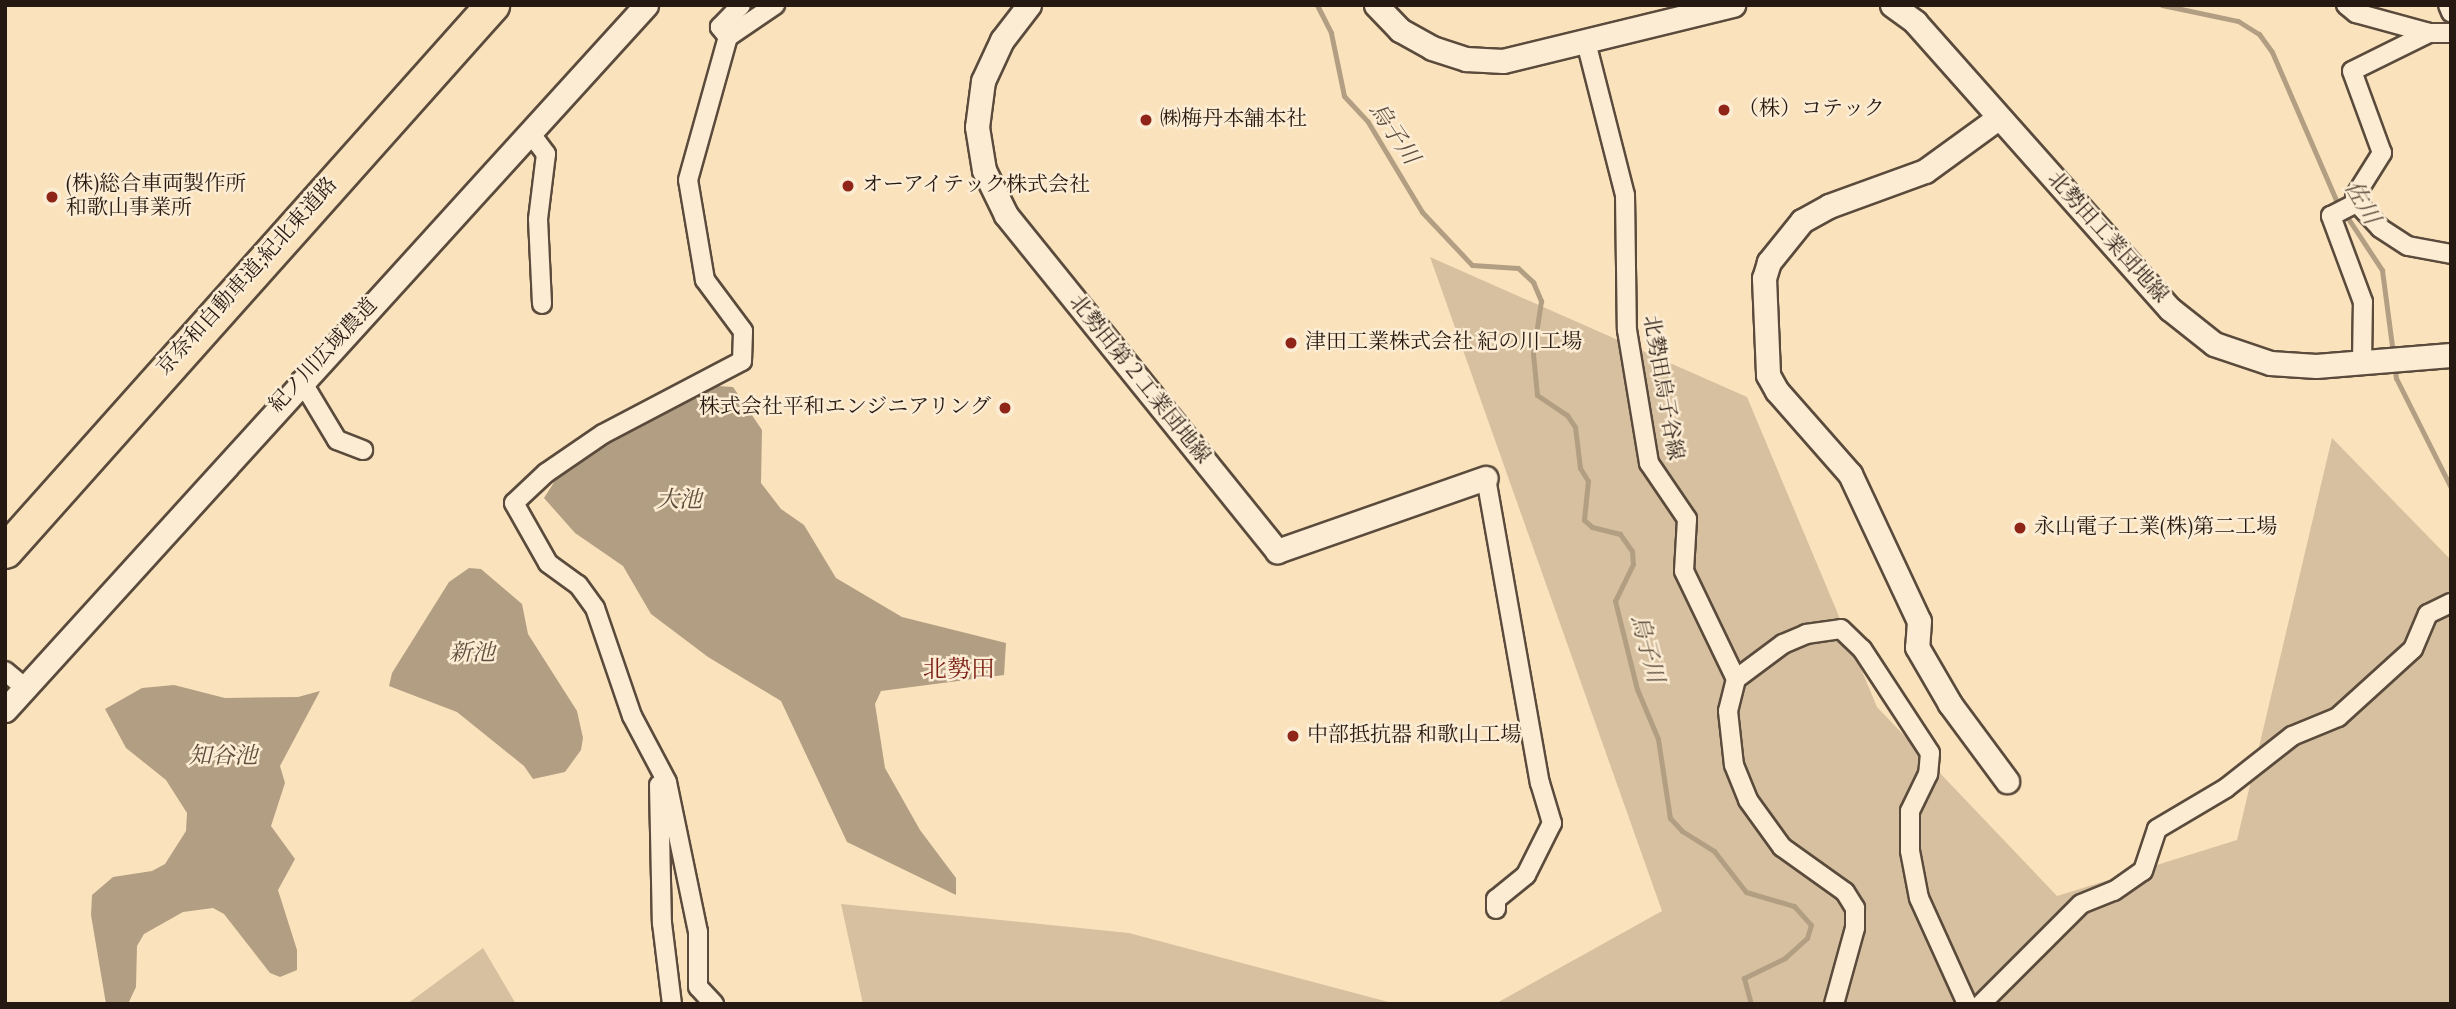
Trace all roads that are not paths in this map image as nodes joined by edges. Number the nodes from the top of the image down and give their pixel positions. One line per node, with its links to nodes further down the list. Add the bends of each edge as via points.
1 (492, 5): 26 (highway, 京奈和自動車道;紀北東道路)
2 (646, 5): 17 (street, 紀ノ川広域農道)
3 (741, 5): 14 (street, via 720,27)
4 (775, 5): 14 (street)
5 (1029, 5): 25 (street, 北勢田第２工業団地線, via 1002,40 983,81 977,127 984,170 1006,215 1277,551)
6 (1376, 5): 15 (street, via 1400,30 1432,48 1466,59 1503,61)
7 (1734, 5): 15 (street)
8 (1892, 5): 16 (street, 北勢田工業団地線, via 1915,22)
9 (2346, 5): 12 (street)
10 (2448, 5): 11 (street)
11 (2451, 12)
12 (2429, 33): 13 (street); 18 (street, via 2351,71 2382,153)
13 (2451, 33)
14 (728, 37): 32 (street, via 688,180 705,280 743,331 742,361 603,433 546,473 514,503 548,563 578,585 595,608 632,716)
15 (1586, 42): 29 (street, 北勢田烏子谷線, via 1625,195 1627,330 1649,463 1687,519 1684,571)
16 (1998, 118): 22 (street, 北勢田工業団地線, via 2170,309 2214,344 2270,363); 33 (street, via 1925,171 1829,206 1802,221 1769,262 1764,278 1768,375 1850,474 1919,621 1917,647 1950,704)
17 (531, 134): 20 (street, via 546,154 538,219); 23 (street, 紀ノ川広域農道)
18 (2347, 207): 19 (street, via 2408,246); 22 (street, via 2331,225 2355,270)
19 (2451, 254)
20 (542, 304)
21 (2451, 355): 22 (street, 北勢田工業団地線)
22 (2369, 363)
23 (301, 380): 24 (street, via 337,440); 30 (street, 紀ノ川広域農道)
24 (363, 450)
25 (1486, 478): 34 (street, via 1539,783 1552,823 1526,875 1496,899)
26 (5, 551)
27 (2451, 603): 39 (street, via 2428,614 2413,649 2338,717 2292,736 2226,788 2157,830 2143,871 2114,891 2081,904)
28 (5, 671): 30 (street)
29 (1736, 679): 37 (street, via 1728,731 1748,800 1782,847 1845,892 1855,908 1855,928); 38 (street, via 1783,644 1806,634 1841,629 1862,649 1930,753 1928,774 1910,811 1910,851 1919,898)
30 (25, 688): 31 (street, 紀ノ川広域農道)
31 (5, 710)
32 (657, 761): 35 (street, via 662,923); 36 (street, via 667,782 687,868 698,932 698,986)
33 (2007, 781)
34 (1496, 909)
35 (672, 1004)
36 (714, 1004)
37 (1834, 1004)
38 (1967, 1004)
39 (1981, 1004)

